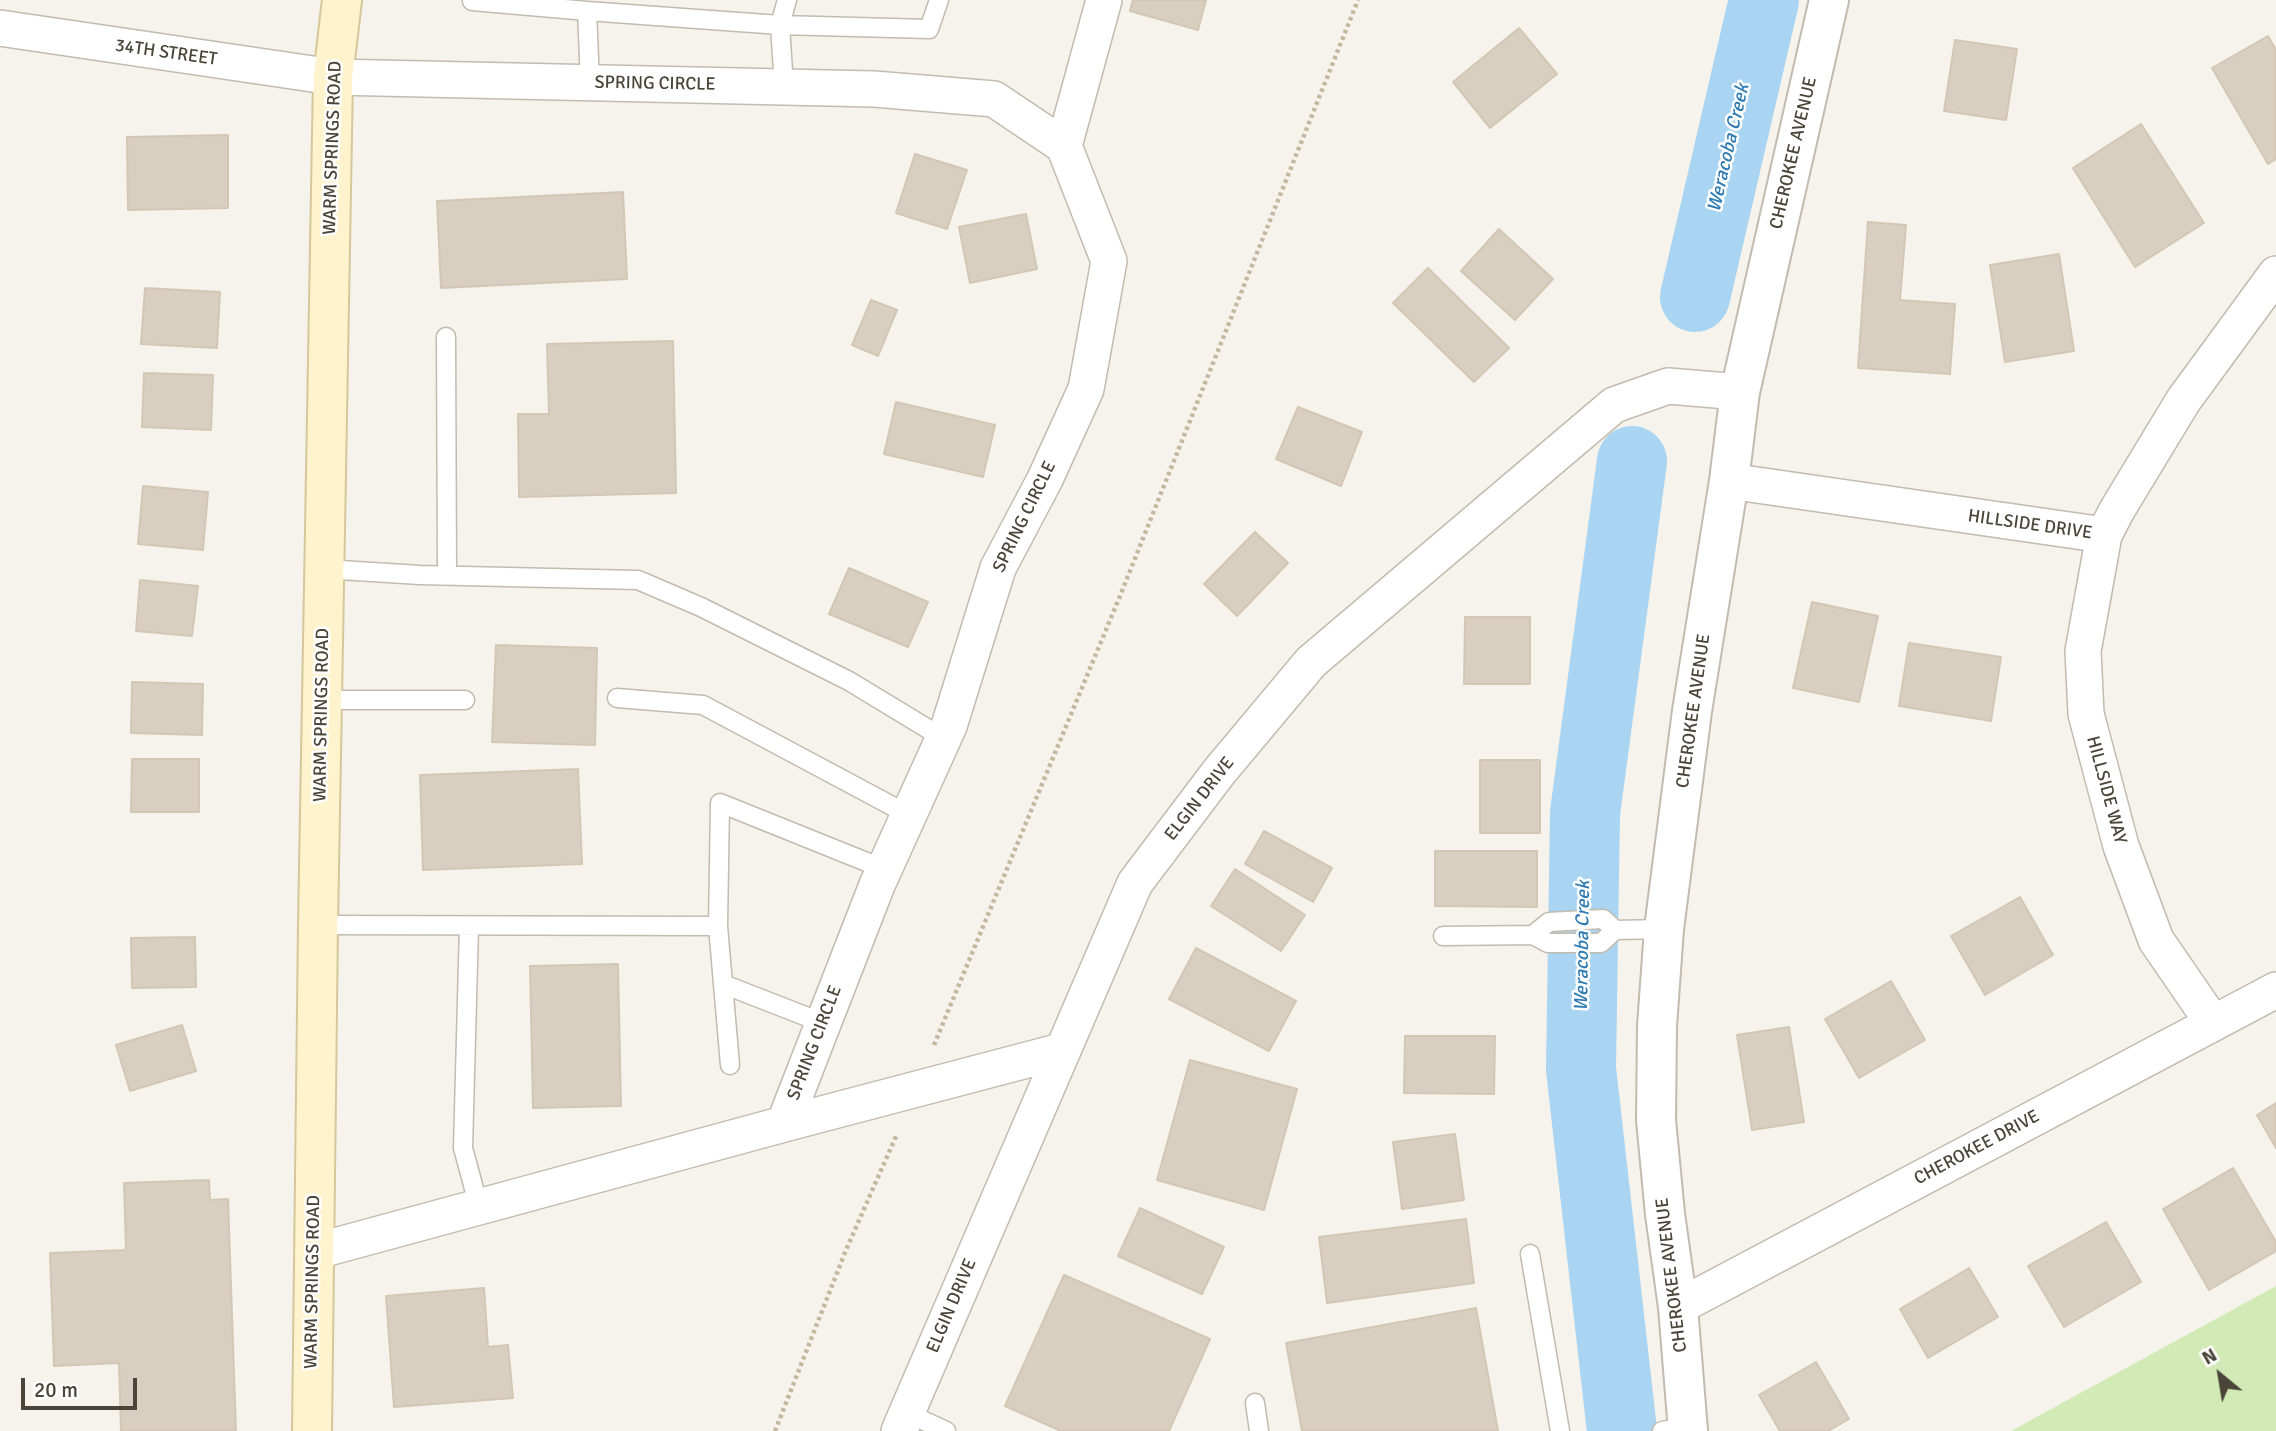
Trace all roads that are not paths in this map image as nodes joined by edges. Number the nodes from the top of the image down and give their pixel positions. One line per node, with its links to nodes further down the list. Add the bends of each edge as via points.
1 (342, 0): 10 (main road, WARM SPRINGS ROAD)
2 (787, 0): 8 (lane)
3 (939, 0): 8 (lane, via 929,29)
4 (1104, 0): 13 (street)
5 (1829, 0): 16 (street, CHEROKEE AVENUE)
6 (472, 1): 7 (lane)
7 (587, 11): 8 (lane); 11 (lane)
8 (780, 25): 12 (lane)
9 (0, 28): 10 (street, 34TH STREET)
10 (333, 78): 11 (street, SPRING CIRCLE); 19 (main road, WARM SPRINGS ROAD)
11 (590, 83): 12 (street, SPRING CIRCLE)
12 (784, 87): 13 (street, SPRING CIRCLE, via 994,99)
13 (1064, 146): 24 (street, SPRING CIRCLE, via 1108,261 1086,389 998,568)
14 (2276, 274): 18 (street, HILLSIDE DRIVE, via 2183,401)
15 (446, 337): 20 (lane)
16 (1740, 393): 17 (street, CHEROKEE AVENUE); 36 (street, ELGIN DRIVE, via 1668,386 1615,405 1311,662 1135,883)
17 (1730, 481): 18 (street, HILLSIDE DRIVE); 30 (street, CHEROKEE AVENUE, via 1692,711)
18 (2104, 535): 35 (street, HILLSIDE WAY, via 2083,651 2086,714 2121,846 2156,940)
19 (324, 569): 20 (lane); 22 (main road, WARM SPRINGS ROAD)
20 (447, 575): 24 (lane, via 638,580 849,681)
21 (617, 698): 25 (lane, via 703,705)
22 (322, 700): 23 (lane); 27 (main road, WARM SPRINGS ROAD)
23 (465, 700)
24 (943, 738): 25 (street, SPRING CIRCLE)
25 (909, 815): 26 (street, SPRING CIRCLE)
26 (884, 869): 29 (lane, via 720,803); 34 (street, SPRING CIRCLE)
27 (318, 925): 28 (lane); 40 (main road, WARM SPRINGS ROAD)
28 (469, 926): 29 (lane); 39 (lane, via 463,1148)
29 (718, 926): 32 (lane)
30 (1664, 929): 31 (lane, via 1615,930 1603,919 1590,919 1549,922 1533,935); 42 (street, CHEROKEE AVENUE, via 1656,1120)
31 (1443, 936)
32 (723, 984): 34 (lane); 37 (lane)
33 (2276, 990): 35 (street, CHEROKEE DRIVE)
34 (823, 1023): 38 (street, SPRING CIRCLE)
35 (2213, 1023): 42 (street, CHEROKEE DRIVE)
36 (1061, 1051): 38 (street); 44 (street, ELGIN DRIVE)
37 (730, 1065)
38 (784, 1124): 39 (street, SPRING CIRCLE)
39 (479, 1207): 40 (street, SPRING CIRCLE)
40 (313, 1252): 46 (main road, WARM SPRINGS ROAD)
41 (1530, 1254): 49 (lane)
42 (1678, 1307): 45 (street, CHEROKEE AVENUE)
43 (1255, 1403): 48 (lane)
44 (903, 1422): 47 (lane)
45 (1679, 1430)
46 (312, 1431)
47 (946, 1431)
48 (1259, 1431)
49 (1560, 1431)

